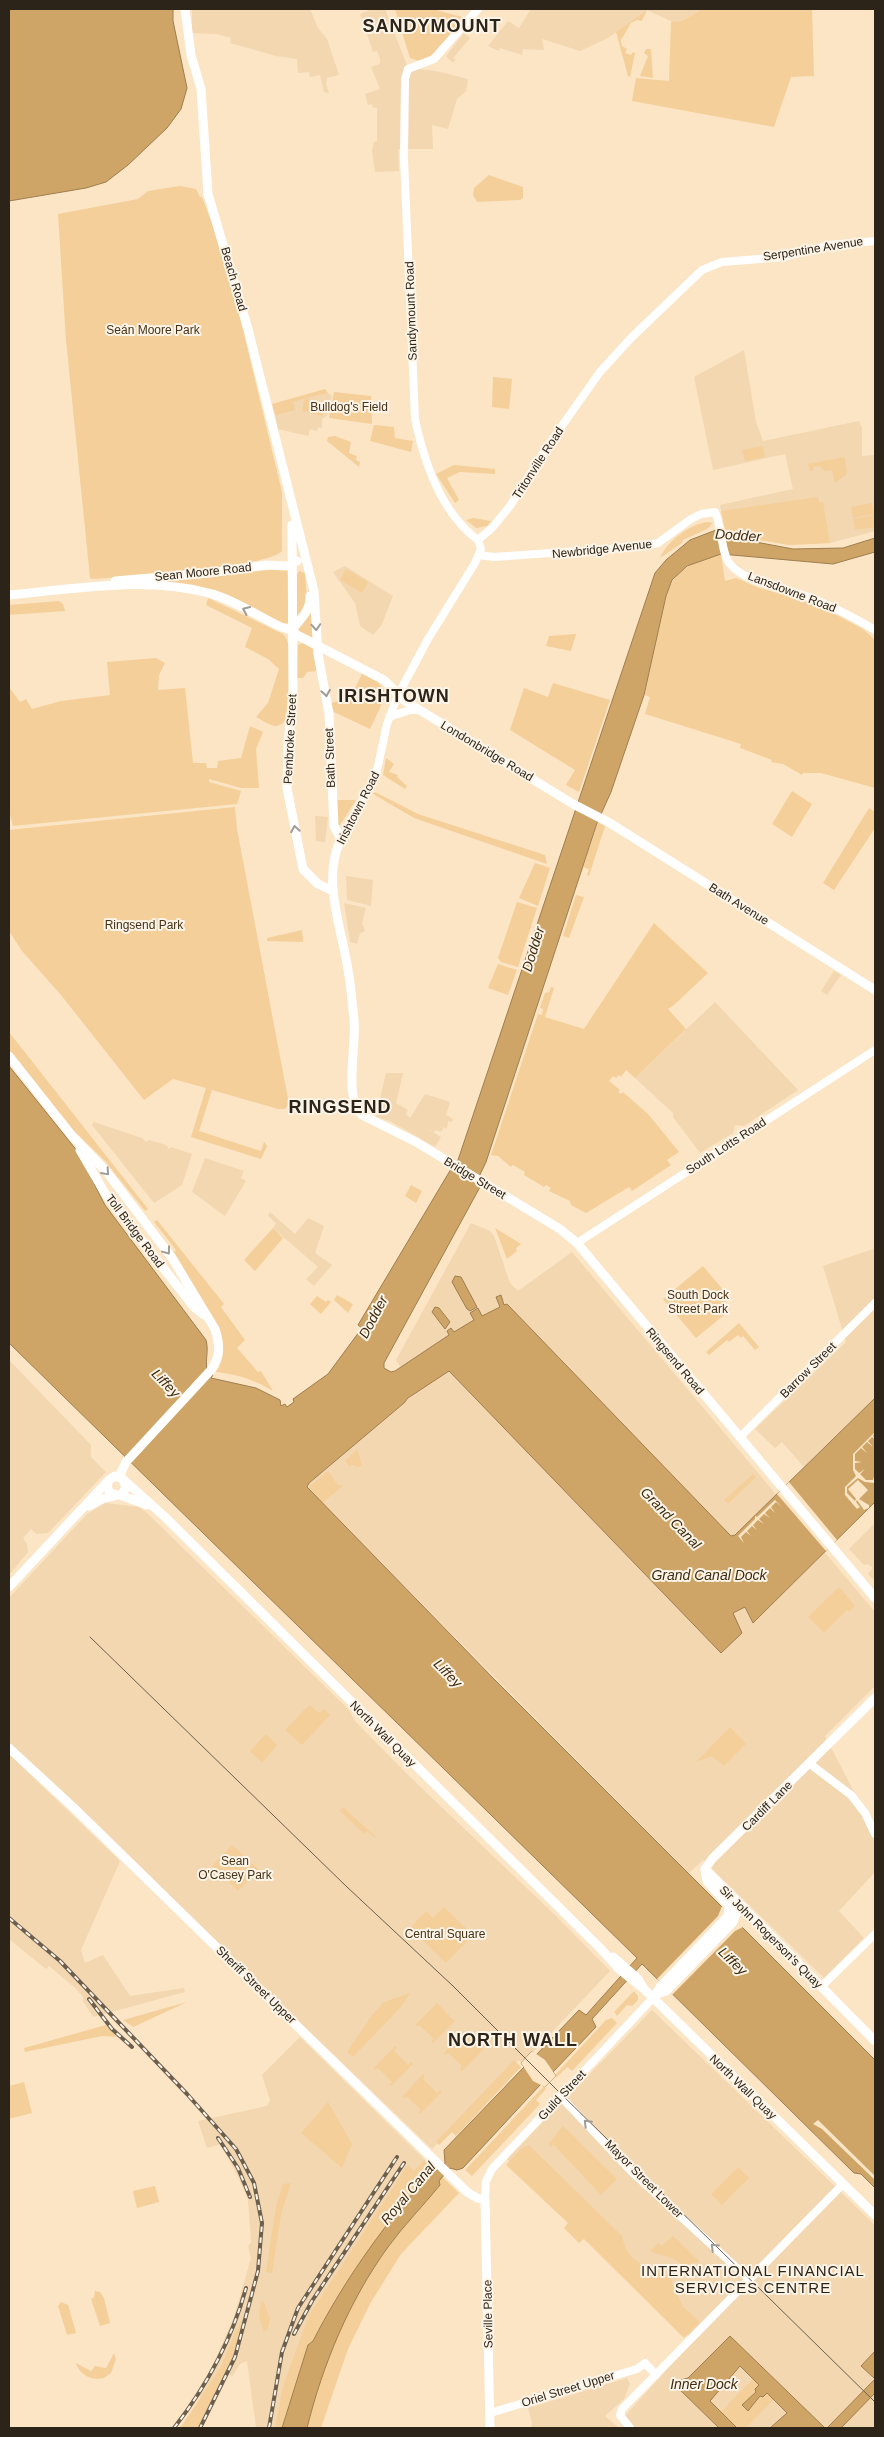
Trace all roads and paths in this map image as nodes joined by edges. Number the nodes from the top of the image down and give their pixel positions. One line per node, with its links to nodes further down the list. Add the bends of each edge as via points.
1 (186, 9): 5 (main road, Beach Road, via 188,41 201,89 208,194 248,329)
2 (476, 11): 7 (street, Sandymount Road, via 434,59 411,66 406,71 404,158 415,419 434,482 459,521)
3 (875, 241): 4 (street, Serpentine Avenue, via 830,244 784,257)
4 (722, 262): 7 (street, Tritonville Road, via 702,270 616,353 580,398 510,506)
5 (288, 488): 8 (main road, Beach Road); 10 (main road, Beach Road)
6 (715, 512): 9 (street, Newbridge Avenue, via 691,519 658,543 494,557); 15 (street, Lansdowne Road, via 730,565 750,578 832,606)
7 (478, 540): 9 (street)
8 (303, 553): 10 (main road); 11 (main road, Beach Road)
9 (479, 555): 17 (street)
10 (292, 564): 12 (main road, Sean Moore Road, via 115,581); 14 (main road, Beach Road)
11 (310, 574): 14 (main road, Beach Road, via 310,603 304,617); 16 (main road, Beach Road, one-way to 16)
12 (98, 586): 13 (main road, Sean Moore Road); 14 (main road, Sean Moore Road, one-way to 12, via 210,593 172,586)
13 (9, 595)
14 (292, 630): 16 (main road, Sean Moore Road); 22 (main road, Pembroke Street, one-way to 14, via 318,884 303,869 287,788 293,693)
15 (875, 630)
16 (318, 645): 17 (main road, Sean Moore Road, via 379,677); 21 (main road, Bath Street, one-way to 21, via 329,714 334,826)
17 (398, 695): 18 (main road, Londonbridge Road); 19 (street, Irishtown Road)
18 (420, 710): 19 (street); 20 (main road, Londonbridge Road, via 576,806)
19 (389, 717): 21 (street, Irishtown Road, via 376,775)
20 (601, 818): 23 (main road, Bath Avenue)
21 (341, 839): 22 (main road, Irishtown Road, via 333,867)
22 (333, 891): 26 (main road, Irishtown Road, via 348,970 356,1041 351,1094 356,1108)
23 (875, 990)
24 (875, 1050): 28 (street, South Lotts Road)
25 (9, 1056): 27 (main road, Toll Bridge Road)
26 (370, 1120): 28 (main road, Bridge Street, via 416,1142 560,1229)
27 (72, 1137): 30 (main road, Toll Bridge Road, one-way to 30, via 106,1171 167,1250); 30 (main road, Toll Bridge Road, via 123,1218 194,1307)
28 (577, 1243): 31 (main road, Ringsend Road)
29 (875, 1303): 31 (street, Barrow Street)
30 (208, 1318): 32 (main road, Toll Bridge Road, via 220,1350 212,1370 126,1462)
31 (740, 1437): 38 (main road, Ringsend Road)
32 (121, 1478): 33 (main road); 34 (main road, via 126,1488); 36 (main road, North Wall Quay)
33 (109, 1480): 34 (main road, via 108,1491); 35 (main road)
34 (118, 1495): 35 (main road, via 97,1501); 36 (main road, North Wall Quay, via 142,1501)
35 (78, 1513): 37 (main road)
36 (165, 1517): 50 (main road, North Wall Quay, via 601,1948 644,1989)
37 (9, 1587)
38 (875, 1598)
39 (875, 1698): 43 (main road, Cardiff Lane)
40 (9, 1741): 42 (main road, Sheriff Street Upper)
41 (9, 1748): 42 (main road, Sheriff Street Upper)
42 (29, 1764): 54 (main road, Sheriff Street Upper, via 455,2181 473,2197)
43 (810, 1764): 44 (street, via 851,1795); 45 (main road, Cardiff Lane)
44 (875, 1834)
45 (705, 1869): 46 (main road, Sir John Rogerson's Quay); 47 (main road, Sir John Rogerson's Quay, via 706,1881 726,1901)
46 (733, 1899): 47 (main road, via 736,1909); 49 (main road, Sir John Rogerson's Quay)
47 (732, 1915): 50 (main road)
48 (875, 1934): 49 (street)
49 (821, 1987): 51 (main road, Sir John Rogerson's Quay)
50 (659, 1992): 52 (street, Guild Street); 53 (main road, North Wall Quay)
51 (875, 2041)
52 (561, 2097): 54 (street, Guild Street, via 492,2169 486,2181); 56 (street, Mayor Street Lower, one-way to 52, via 632,2172)
53 (843, 2184): 55 (main road, North Wall Quay); 56 (street)
54 (485, 2200): 58 (main road, Seville Place)
55 (875, 2215)
56 (750, 2280): 57 (street)
57 (656, 2375): 58 (street, Oriel Street Upper, via 645,2363 637,2369); 60 (street, via 620,2412 621,2419)
58 (490, 2413): 59 (main road, Seville Place)
59 (490, 2428)
60 (630, 2428)

